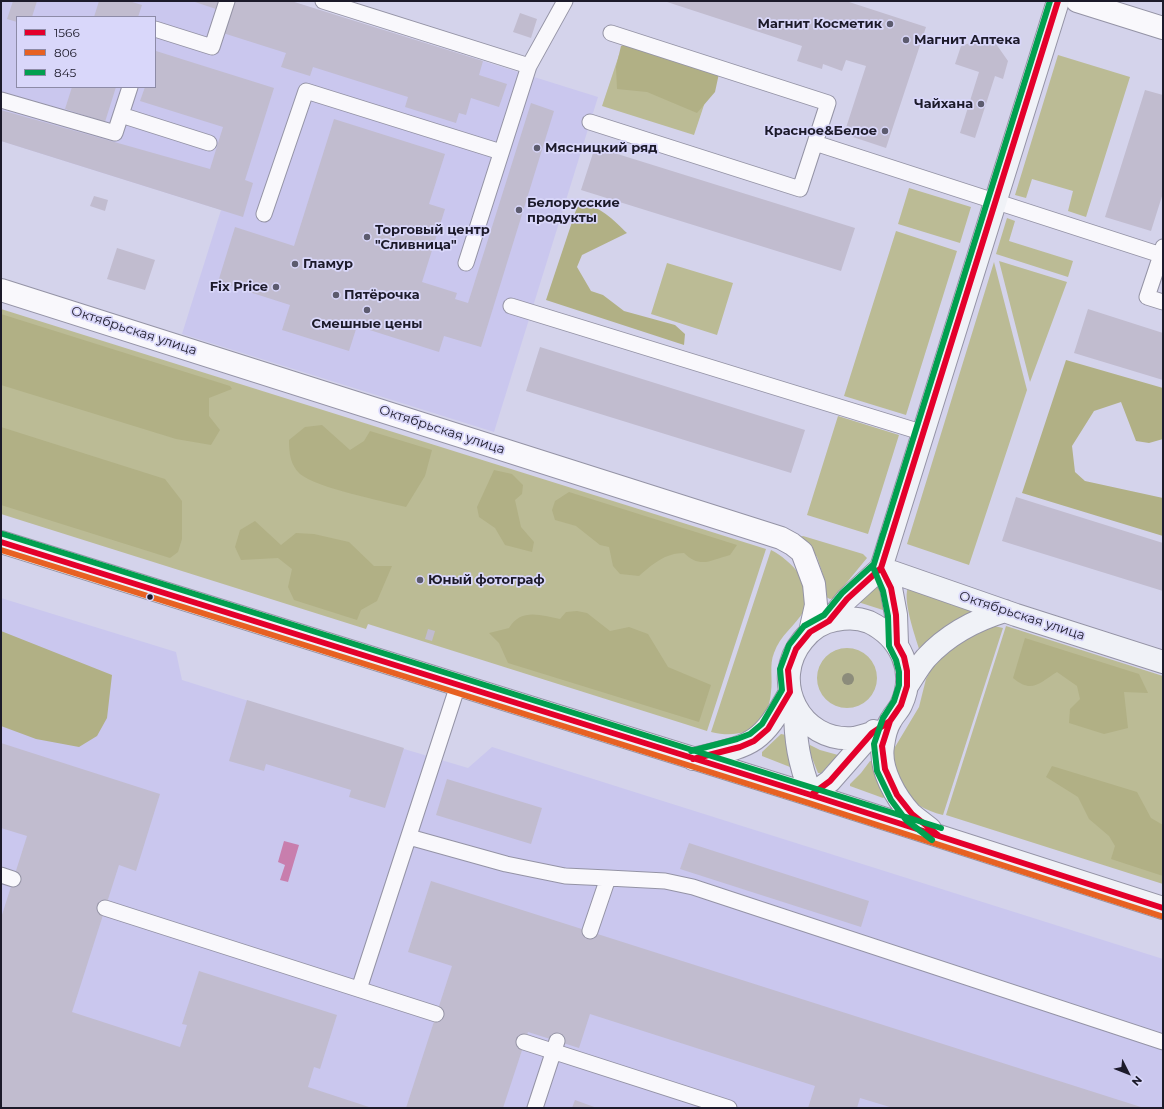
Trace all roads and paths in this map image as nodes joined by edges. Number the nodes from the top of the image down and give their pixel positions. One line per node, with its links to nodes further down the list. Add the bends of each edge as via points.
1 (227, 1): 7 (lane, via 212,47)
2 (323, 1): 9 (lane)
3 (565, 1): 9 (lane)
4 (1058, 1): 17 (street)
5 (1077, 1): 6 (street)
6 (1163, 28)
7 (156, 29)
8 (611, 33): 15 (lane, via 828,103)
9 (528, 66): 16 (lane)
10 (130, 88): 12 (lane)
11 (1, 100): 12 (lane, via 115,132)
12 (121, 115): 14 (lane)
13 (590, 122): 15 (lane, via 800,189)
14 (209, 143)
15 (815, 143): 17 (lane)
16 (501, 152): 18 (lane, via 306,91); 20 (lane)
17 (997, 202): 19 (lane); 24 (street)
18 (264, 214)
19 (1162, 251): 22 (lane, via 1147,297)
20 (466, 263)
21 (1, 290): 29 (street, Октябрьская улица, via 781,538 802,552 814,584 816,605)
22 (1163, 302)
23 (511, 306): 24 (lane)
24 (924, 432): 26 (street)
25 (1, 542): 32 (street)
26 (881, 568): 27 (street, Октябрьская улица); 28 (street, via 847,599); 30 (street, via 891,588 896,615)
27 (1005, 611): 31 (street, Октябрьская улица); 33 (street, via 980,618 958,630 926,658)
28 (829, 621): 29 (street); 30 (street, via 848,618 867,621 884,630)
29 (810, 632): 34 (street, via 796,649 788,670)
30 (897, 644): 33 (street, via 904,657)
31 (1163, 662)
32 (458, 685): 37 (street); 40 (lane)
33 (907, 686): 35 (street, via 901,705)
34 (792, 700): 36 (street, via 806,721 820,731 854,738); 37 (street, via 768,729 754,741); 38 (street, via 795,738)
35 (890, 721): 36 (street); 39 (street, via 882,746 885,770 897,795 912,814)
36 (872, 733): 38 (street, via 830,781)
37 (693, 759): 38 (street)
38 (810, 795): 39 (street)
39 (939, 836): 43 (street)
40 (409, 837): 41 (lane, via 506,864 565,876); 45 (lane)
41 (608, 878): 44 (lane); 48 (lane, via 665,881 693,887)
42 (105, 908): 45 (lane)
43 (1163, 908)
44 (590, 931)
45 (359, 989): 46 (lane)
46 (436, 1014)
47 (524, 1042): 49 (lane)
48 (1163, 1042)
49 (555, 1046): 50 (lane); 51 (lane)
50 (535, 1108)
51 (729, 1108)

